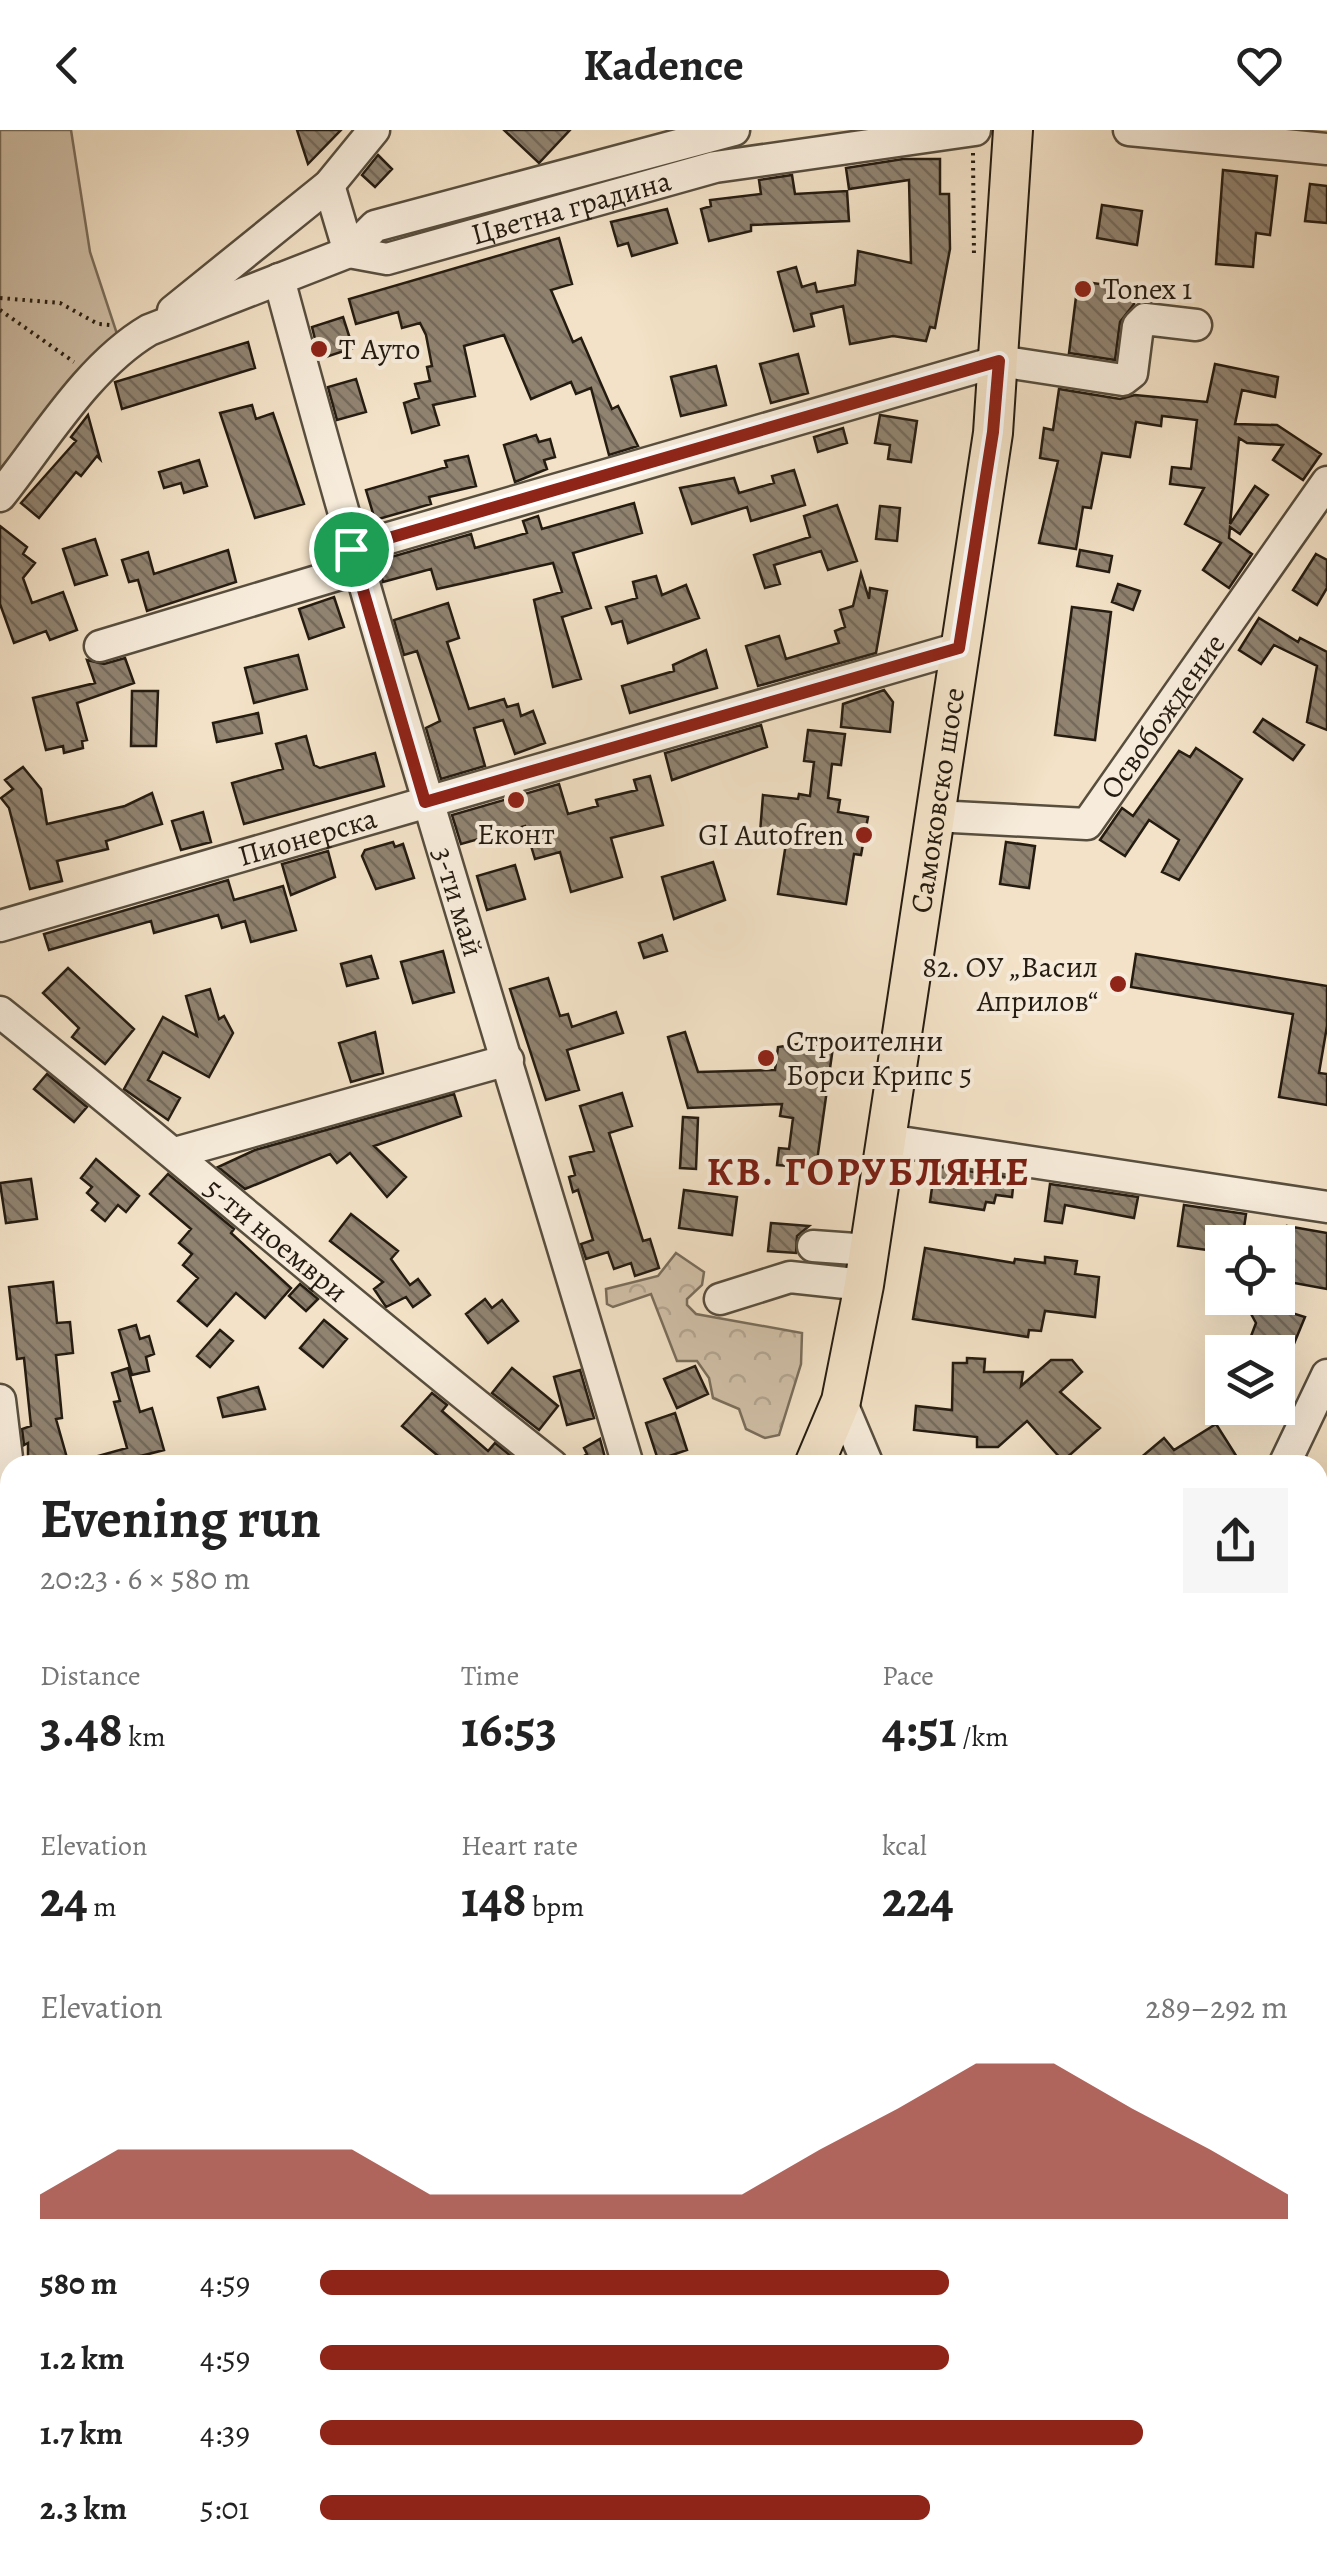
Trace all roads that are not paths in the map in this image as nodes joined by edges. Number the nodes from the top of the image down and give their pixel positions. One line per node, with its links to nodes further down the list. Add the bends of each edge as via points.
1 (374, 130): 7 (street)
2 (734, 130): 8 (street, Цветна градина, via 376,226)
3 (975, 130): 8 (street, Цветна градина, via 715,166 388,259)
4 (1013, 130): 12 (main road, Самоковско шосе)
5 (1129, 130): 6 (street)
6 (1327, 149)
7 (329, 185): 8 (street); 11 (street)
8 (350, 252): 9 (street, Цветна градина)
9 (279, 280): 11 (street, Цветна градина); 15 (street, 3-ти май)
10 (1196, 325): 12 (street, via 1145,320 1138,326 1132,373 1123,380)
11 (140, 335): 14 (street, via 96,377)
12 (999, 361): 15 (street); 17 (main road, Самоковско шосе)
13 (1327, 482): 19 (street, Освобождение, via 1087,824)
14 (0, 496)
15 (354, 559): 16 (street); 18 (street, 3-ти май)
16 (100, 646)
17 (959, 648): 18 (street, Пионерска); 19 (main road, Самоковско шосе)
18 (425, 802): 20 (street, Пионерска); 22 (street, 3-ти май)
19 (934, 816): 23 (main road, Самоковско шосе)
20 (0, 926)
21 (0, 1012): 24 (street, 5-ти ноември)
22 (508, 1060): 24 (street); 34 (street, 3-ти май)
23 (887, 1140): 25 (street); 27 (main road, Самоковско шосе)
24 (174, 1152): 33 (street, 5-ти ноември, via 370,1322)
25 (1327, 1208)
26 (813, 1246): 27 (street)
27 (866, 1268): 28 (street, via 790,1276); 31 (main road, Самоковско шосе)
28 (720, 1298)
29 (1327, 1375): 37 (street)
30 (0, 1400): 32 (street)
31 (840, 1400): 35 (main road, Самоковско шосе); 36 (street)
32 (7, 1455)
33 (539, 1455)
34 (625, 1455)
35 (818, 1455)
36 (864, 1455)
37 (1289, 1455)

